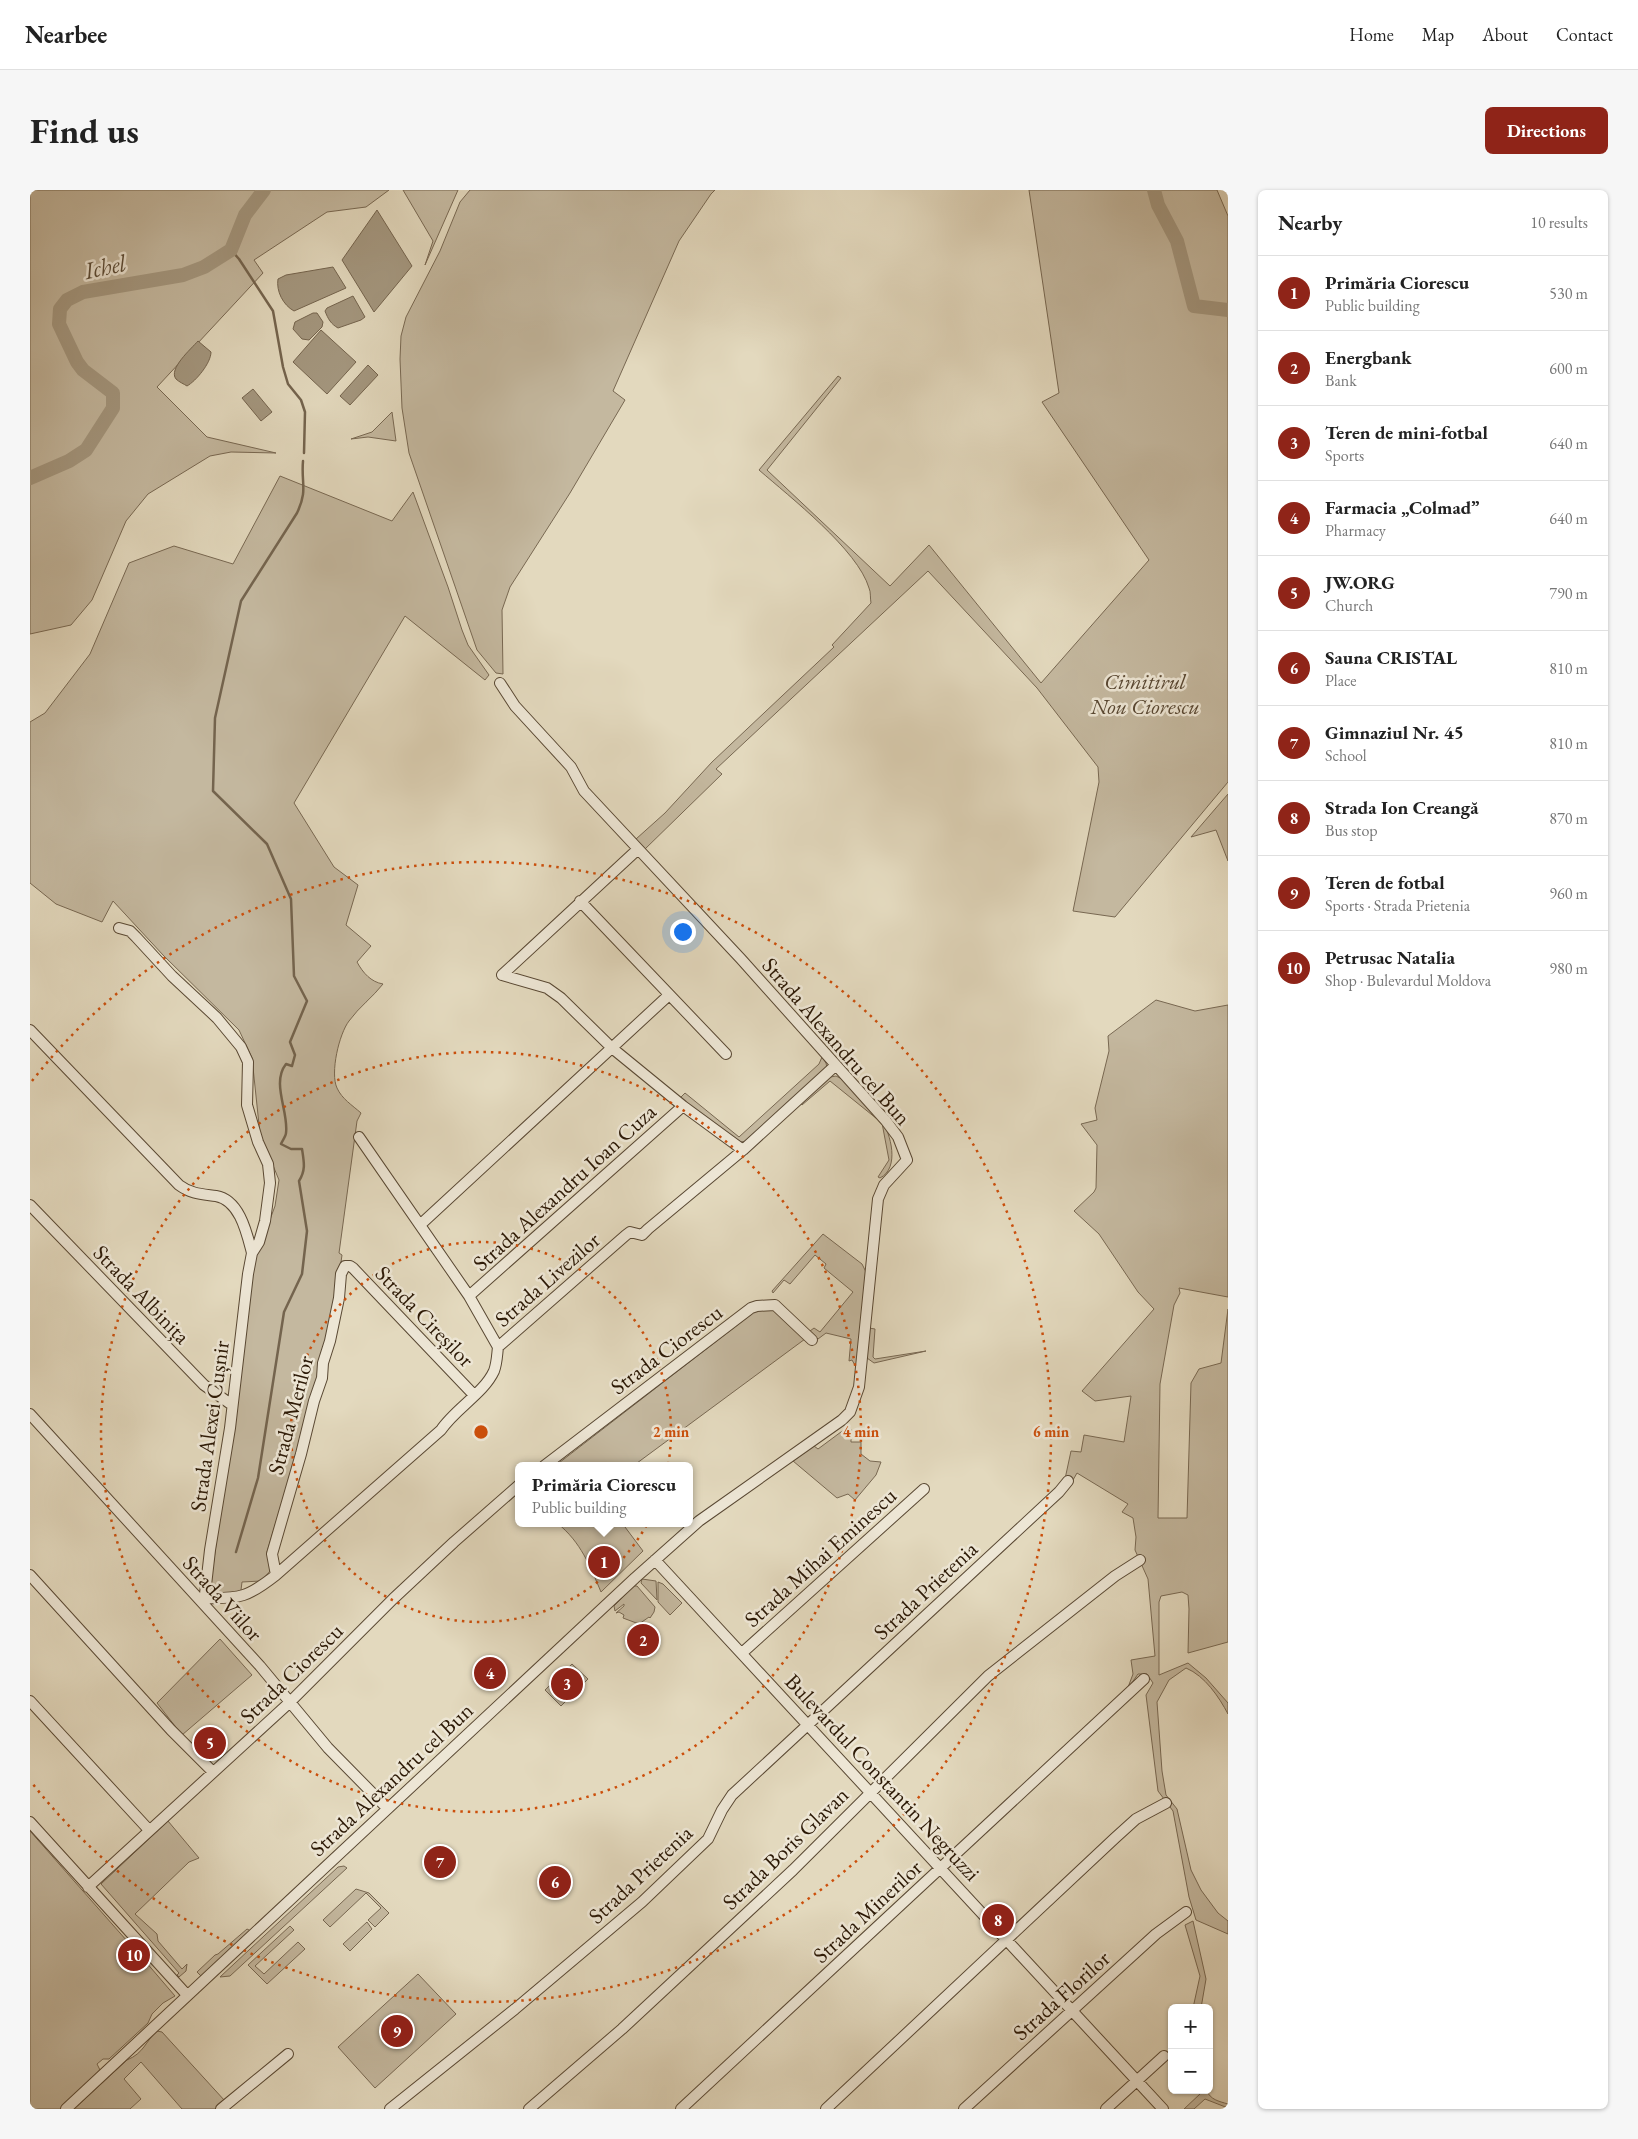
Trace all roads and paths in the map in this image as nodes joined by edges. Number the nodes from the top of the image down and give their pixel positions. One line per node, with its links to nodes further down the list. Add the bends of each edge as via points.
1 (500, 683): 2 (street, Strada Alexandru cel Bun, via 515,706 571,767 584,792)
2 (637, 850): 3 (street); 9 (street, Strada Alexandru cel Bun)
3 (580, 901): 5 (street); 7 (street, via 502,975 547,988)
4 (119, 928): 15 (street, via 130,931 212,1012 241,1047 248,1062 247,1105 268,1164 270,1183 265,1221)
5 (669, 995): 7 (street); 8 (street)
6 (30, 1030): 15 (street, via 179,1185 194,1194 219,1197 233,1206 245,1228)
7 (612, 1048): 10 (street); 14 (street)
8 (726, 1054)
9 (836, 1065): 12 (street, Strada Livezilor); 27 (street, Strada Alexandru cel Bun, via 886,1121 898,1137 908,1160 884,1185 878,1199 862,1368 855,1400 842,1420)
10 (683, 1106): 12 (street); 17 (street, Strada Alexandru Ioan Cuza)
11 (359, 1138): 14 (street)
12 (743, 1150): 19 (street, Strada Livezilor, via 642,1235 630,1232 626,1235)
13 (30, 1205): 21 (street, Strada Albinița, via 190,1371)
14 (420, 1225): 17 (street)
15 (252, 1253): 21 (street, Strada Alexei Cușnir)
16 (347, 1266): 20 (street, Strada Cireșilor, via 375,1289); 32 (street, Strada Merilor, via 341,1274 322,1378 272,1554)
17 (469, 1296): 19 (street)
18 (812, 1340): 23 (street, Strada Ciorescu, via 775,1305 751,1308)
19 (498, 1347): 20 (street, Strada Livezilor, via 494,1371)
20 (474, 1395): 32 (street, Strada Livezilor, via 441,1430)
21 (232, 1405): 33 (street, Strada Alexei Cușnir)
22 (30, 1414): 33 (street, Strada Viilor)
23 (549, 1462)
24 (1068, 1481): 38 (street, Strada Prietenia)
25 (515, 1489): 37 (street, Strada Ciorescu, via 393,1599)
26 (924, 1489): 34 (street, Strada Mihai Eminescu)
27 (693, 1526)
28 (692, 1527): 29 (street, Strada Alexandru cel Bun)
29 (655, 1560): 34 (street, Bulevardul Constantin Negruzzi); 42 (street, Strada Alexandru cel Bun)
30 (1140, 1560): 40 (street, Strada Boris Glavan, via 988,1676)
31 (30, 1575): 39 (street, via 176,1736)
32 (276, 1575): 33 (street, Strada Livezilor, via 242,1597)
33 (204, 1601): 37 (street, Strada Viilor)
34 (742, 1653): 38 (street, Bulevardul Constantin Negruzzi)
35 (1144, 1678): 45 (street, Strada Minerilor)
36 (30, 1701): 44 (street)
37 (289, 1703): 39 (street, Strada Ciorescu); 42 (street, Strada Viilor)
38 (808, 1723): 40 (street, Bulevardul Constantin Negruzzi); 56 (street, Strada Prietenia, via 732,1795 708,1839 642,1902)
39 (213, 1772): 44 (street, Strada Ciorescu)
40 (870, 1791): 45 (street, Bulevardul Constantin Negruzzi); 57 (street, Strada Boris Glavan, via 793,1870 656,1999)
41 (1166, 1803): 48 (street, via 1136,1819)
42 (387, 1808): 49 (street, Strada Alexandru cel Bun)
43 (30, 1822): 46 (street)
44 (150, 1830): 46 (street, Strada Ciorescu)
45 (940, 1868): 48 (street, Bulevardul Constantin Negruzzi); 58 (street, Strada Minerilor)
46 (88, 1887): 49 (street)
47 (1186, 1912): 50 (street, Strada Florilor, via 1156,1934)
48 (1007, 1938): 50 (street, Bulevardul Constantin Negruzzi); 59 (street)
49 (187, 1996): 54 (street, Strada Alexandru cel Bun)
50 (1073, 2010): 53 (street, Bulevardul Constantin Negruzzi); 60 (street, Strada Florilor)
51 (288, 2054): 55 (street)
52 (1164, 2056): 53 (street)
53 (1137, 2080): 61 (street); 62 (street, Bulevardul Constantin Negruzzi)
54 (66, 2109)
55 (221, 2109)
56 (390, 2109)
57 (529, 2109)
58 (681, 2109)
59 (826, 2109)
60 (964, 2109)
61 (1106, 2109)
62 (1163, 2109)

